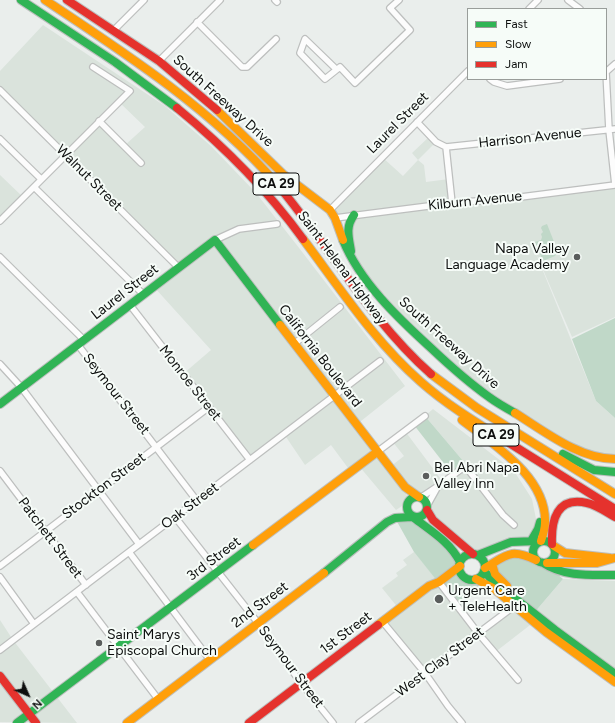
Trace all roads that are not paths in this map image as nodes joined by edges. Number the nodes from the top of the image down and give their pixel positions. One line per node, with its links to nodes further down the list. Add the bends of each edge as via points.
1 (21, 0): 49 (main road, Saint Helena Highway / CA 29, via 147,83 185,112 227,150 285,214)
2 (45, 0): 55 (main road, Saint Helena Highway / CA 29, via 165,80 235,140 292,203 396,340 446,387)
3 (67, 0): 12 (main road, South Freeway Drive)
4 (144, 0): 12 (street)
5 (220, 0): 11 (street)
6 (399, 0): 17 (street, via 390,8 410,30 355,83 340,67)
7 (538, 0): 9 (street)
8 (568, 0): 10 (street)
9 (531, 8)
10 (579, 8)
11 (197, 22): 13 (street, via 242,67 247,67); 14 (street)
12 (113, 31): 14 (main road, South Freeway Drive)
13 (276, 39)
14 (159, 61): 35 (main road, South Freeway Drive, via 226,117 284,175)
15 (615, 64): 18 (street)
16 (93, 67): 24 (street, via 130,91)
17 (336, 70): 17 (street, via 325,78 300,53 305,39)
18 (607, 71)
19 (467, 72): 25 (street, Laurel Street)
20 (491, 80): 21 (street, via 507,86)
21 (552, 80)
22 (607, 80): 26 (street)
23 (0, 90): 29 (street, Walnut Street)
24 (100, 121): 29 (street); 30 (street)
25 (417, 122): 28 (street, via 436,142); 35 (street, Laurel Street)
26 (612, 129): 28 (street, Harrison Avenue); 32 (street)
27 (0, 139): 31 (street)
28 (446, 147): 34 (street)
29 (65, 154): 31 (street); 43 (street, Walnut Street)
30 (141, 163)
31 (41, 179): 33 (street)
32 (615, 185): 34 (street, Kilburn Avenue)
33 (34, 187): 38 (street); 44 (street)
34 (452, 203): 36 (street, Kilburn Avenue)
35 (330, 210): 37 (main road, South Freeway Drive)
36 (354, 215): 37 (street, Kilburn Avenue); 42 (main road, via 348,227)
37 (335, 218): 42 (main road, South Freeway Drive)
38 (0, 221)
39 (276, 224): 40 (street, Laurel Street, via 239,229)
40 (215, 240): 43 (main road, Laurel Street); 48 (main road, California Boulevard)
41 (0, 257): 47 (street, Seymour Street)
42 (354, 262): 60 (main road, South Freeway Drive, via 385,303 406,325 474,386 504,408 581,452 595,457)
43 (178, 267): 44 (main road, Laurel Street)
44 (144, 295): 45 (main road, Laurel Street)
45 (130, 305): 47 (main road, Laurel Street); 56 (street, Monroe Street)
46 (340, 307): 48 (street)
47 (81, 343): 52 (main road, Laurel Street); 58 (street, Seymour Street)
48 (294, 344): 53 (main road, California Boulevard)
49 (387, 348): 72 (main road, Saint Helena Highway / CA 29, via 412,374 465,415); 78 (main road, via 417,383 519,466 535,488 544,511)
50 (380, 361): 53 (street, Oak Street)
51 (0, 364): 52 (street)
52 (21, 387): 54 (main road, Laurel Street); 66 (street)
53 (334, 396): 59 (main road, California Boulevard); 61 (street, Oak Street)
54 (0, 404)
55 (472, 404): 63 (main road, via 587,467); 67 (main road, Saint Helena Highway / CA 29)
56 (209, 407): 58 (street, Stockton Street); 61 (street, Monroe Street)
57 (425, 416): 59 (street, 3rd Street)
58 (156, 447): 66 (street, Stockton Street); 69 (street, Seymour Street)
59 (378, 452): 65 (main road, California Boulevard); 88 (main road, 3rd Street)
60 (615, 459)
61 (250, 460): 69 (street, Oak Street)
62 (0, 471): 77 (street, Patchett Street)
63 (615, 472)
64 (438, 486): 68 (street); 71 (street); 76 (street, via 465,468)
65 (405, 487): 68 (main road, California Boulevard); 70 (main road, California Boulevard)
66 (98, 491): 77 (street, Stockton Street); 79 (street)
67 (615, 494)
68 (420, 497): 70 (main road); 71 (main road, via 425,500)
69 (196, 501): 73 (street, Oak Street)
70 (408, 502): 74 (main road, via 406,509)
71 (427, 508): 74 (main road, via 423,516); 82 (main road, via 433,520)
72 (615, 509)
73 (175, 517): 79 (street, Oak Street); 88 (street, Seymour Street)
74 (413, 517): 85 (main road, via 451,548 458,556); 99 (main road, 2nd Street, via 396,518 387,522)
75 (615, 517): 80 (main road, via 586,503 566,504 558,510 554,518)
76 (514, 525)
77 (46, 531): 86 (street, Stockton Street); 93 (street, Patchett Street)
78 (537, 541): 80 (main road, via 547,541); 82 (main road, via 509,543); 84 (main road, via 532,550 534,558)
79 (139, 544): 81 (street, Oak Street)
80 (553, 545): 83 (main road, via 565,553); 84 (main road, via 554,556)
81 (129, 552): 93 (street, Oak Street); 96 (street)
82 (476, 555): 85 (main road, via 466,556); 87 (main road, via 483,560)
83 (615, 558): 84 (main road, via 597,563)
84 (542, 562): 87 (main road, via 521,553 510,553); 89 (main road, via 550,568 567,572)
85 (460, 564): 91 (main road, via 464,576); 92 (main road, 1st Street)
86 (0, 566)
87 (487, 568): 91 (main road); 95 (main road, via 509,588)
88 (218, 572): 96 (main road, 3rd Street); 99 (street, Seymour Street)
89 (615, 575)
90 (0, 577): 100 (street)
91 (476, 579): 95 (main road)
92 (439, 582): 97 (main road, 1st Street, via 429,586); 102 (street)
93 (86, 585): 94 (street, Oak Street)
94 (77, 592): 100 (street, Oak Street); 103 (street, Patchett Street)
95 (516, 601): 98 (main road); 101 (main road); 102 (street, West Clay Street)
96 (170, 608): 103 (main road, 3rd Street); 105 (street)
97 (382, 622): 106 (street); 111 (main road, 1st Street)
98 (534, 622): 101 (main road, via 538,622 552,633); 110 (main road)
99 (258, 623): 105 (main road, 2nd Street); 111 (street, Seymour Street)
100 (34, 624): 104 (street, Oak Street)
101 (555, 630): 107 (main road)
102 (478, 633): 106 (street, West Clay Street); 109 (street)
103 (119, 647): 112 (street, Patchett Street); 113 (main road, 3rd Street)
104 (0, 650)
105 (210, 660): 112 (main road, 2nd Street)
106 (425, 673): 119 (street, West Clay Street); 120 (street)
107 (615, 674)
108 (0, 676): 113 (main road)
109 (518, 680)
110 (615, 682)
111 (301, 683): 117 (main road, 1st Street); 118 (street, Seymour Street)
112 (158, 699): 116 (main road, 2nd Street)
113 (29, 714): 114 (main road, 3rd Street); 115 (main road)
114 (17, 723)
115 (36, 723)
116 (127, 723)
117 (249, 723)
118 (333, 723)
119 (359, 723)
120 (462, 723)

